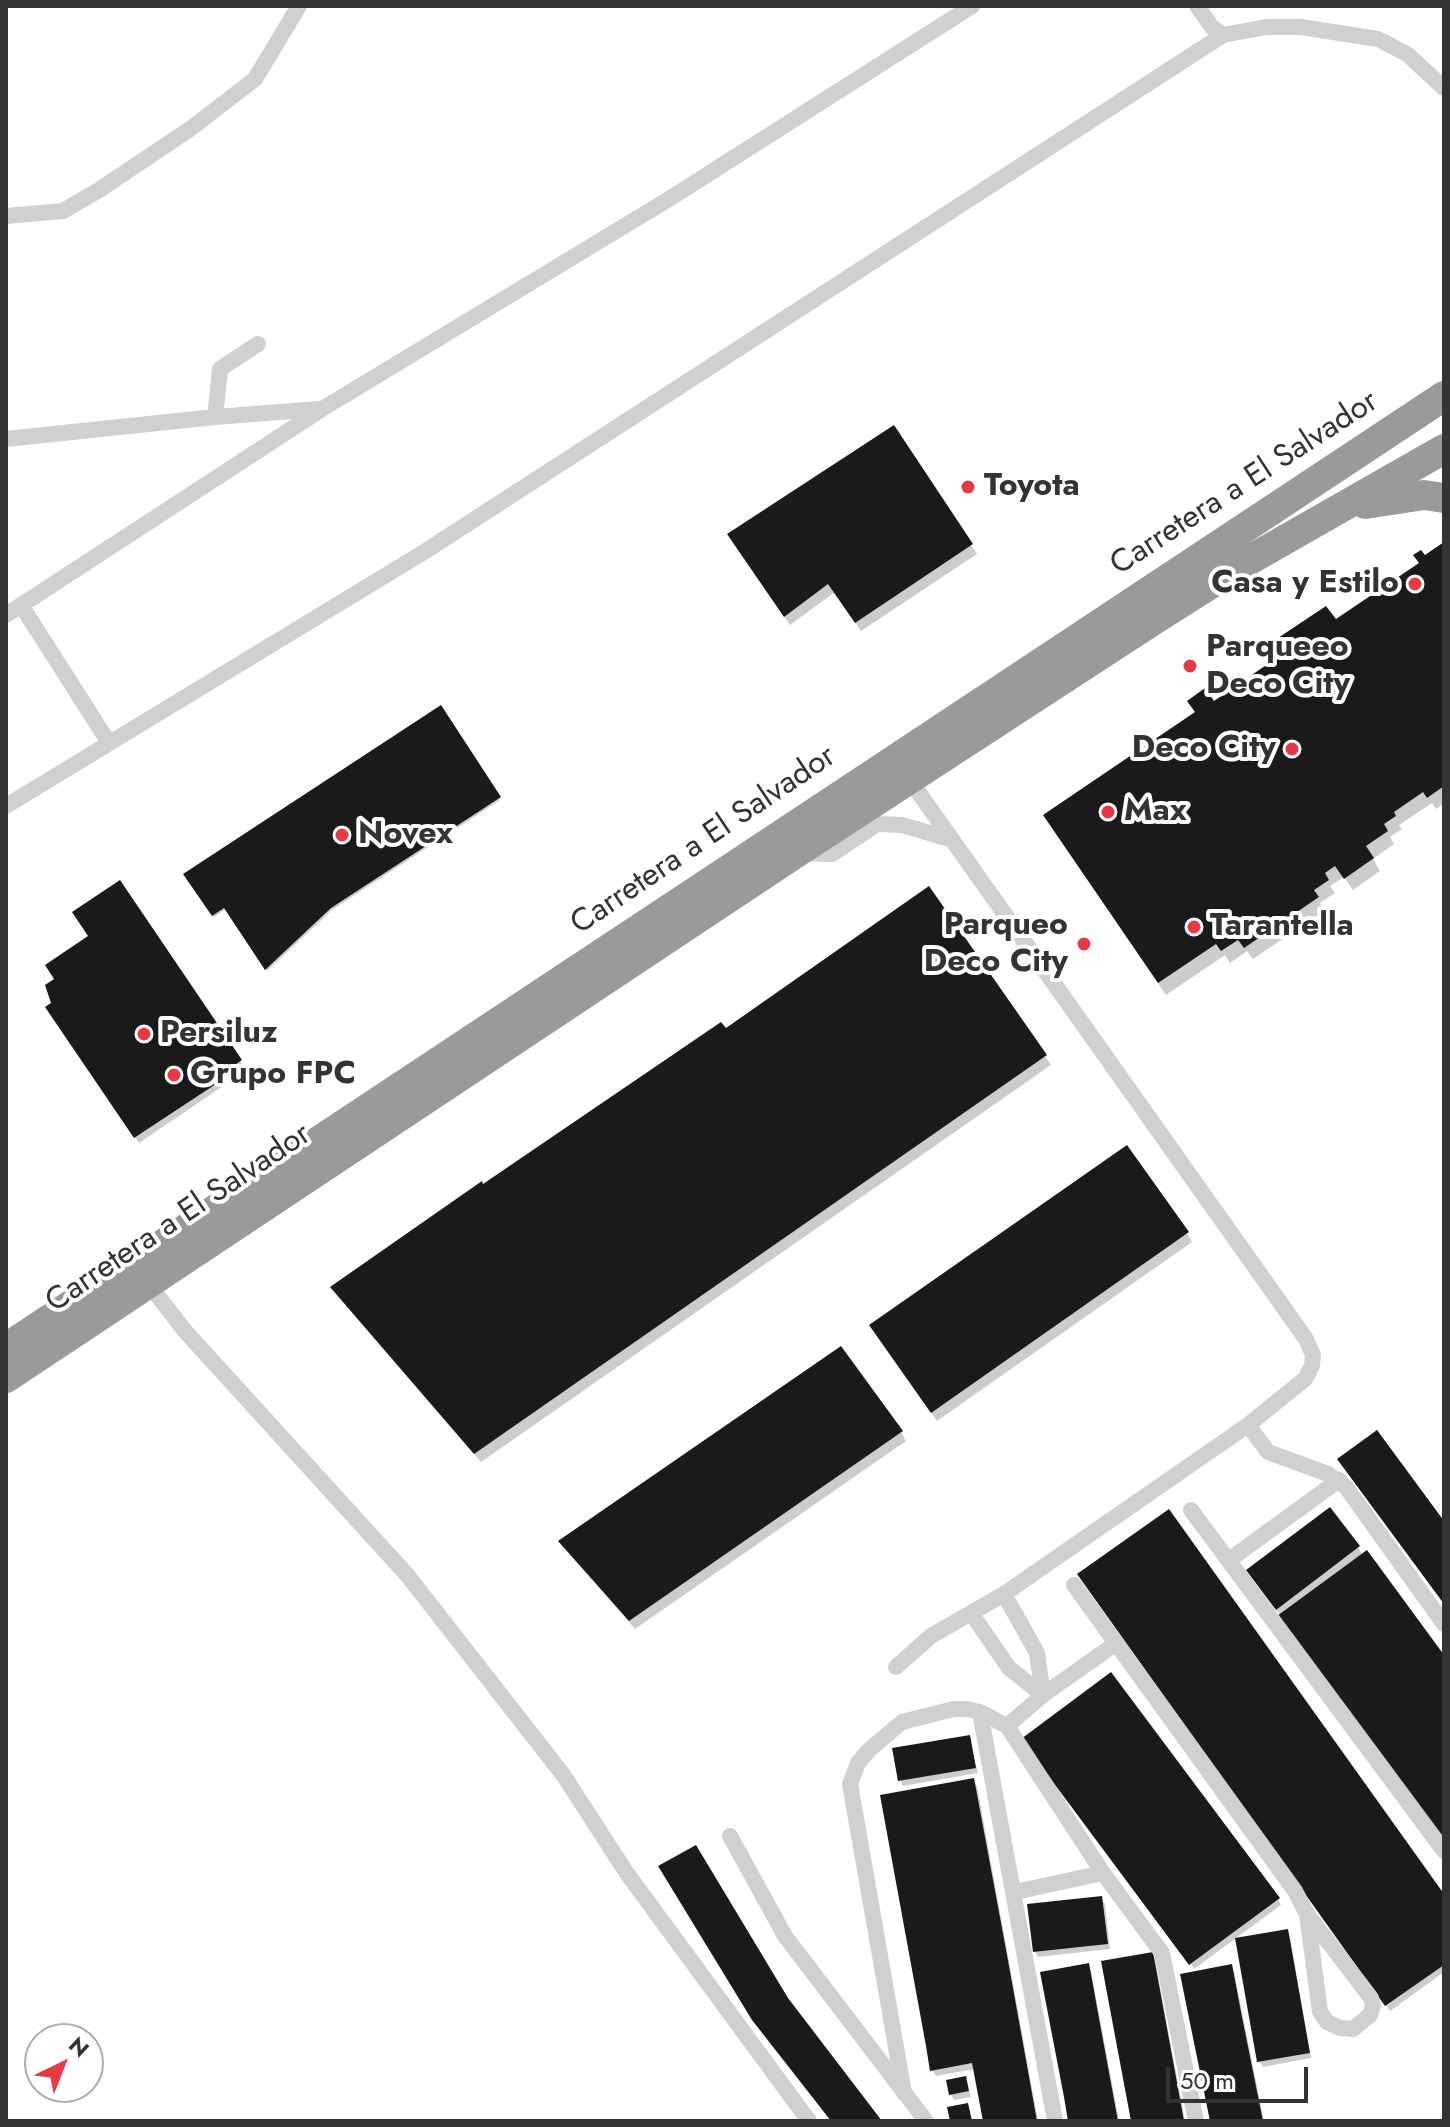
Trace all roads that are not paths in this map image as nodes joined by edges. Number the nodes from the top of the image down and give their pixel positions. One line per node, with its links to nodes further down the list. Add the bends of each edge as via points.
1 (299, 6): 6 (street, via 255,79 190,129 63,211)
2 (972, 6): 9 (street, via 656,207)
3 (1197, 6): 4 (street)
4 (1223, 35): 5 (street, via 1301,27 1378,39 1407,54); 17 (street, via 424,552)
5 (1444, 88)
6 (6, 216)
7 (258, 344): 10 (street, via 220,369)
8 (1444, 396): 23 (highway, Carretera a El Salvador)
9 (322, 409): 10 (street); 15 (street)
10 (215, 417): 11 (street)
11 (6, 439)
12 (1444, 449): 14 (highway, Carretera a El Salvador)
13 (1444, 498): 14 (highway, via 1392,498)
14 (1343, 508): 18 (highway, Carretera a El Salvador, via 1239,566)
15 (21, 605): 16 (street); 17 (street)
16 (6, 615)
17 (109, 743): 19 (street)
18 (909, 779): 20 (street); 21 (highway, Carretera a El Salvador)
19 (6, 806)
20 (950, 839): 21 (street, via 902,825 877,824 832,854); 25 (street, via 1306,1339 1313,1355 1305,1379)
21 (796, 853): 22 (highway, Carretera a El Salvador)
22 (147, 1282): 24 (highway, Carretera a El Salvador); 44 (street, via 185,1331 408,1576 564,1776 626,1872)
23 (6, 1348)
24 (6, 1378)
25 (1248, 1425): 26 (street, via 1268,1452); 30 (street)
26 (1339, 1480): 28 (street); 32 (street)
27 (1191, 1510): 28 (street)
28 (1229, 1560): 39 (street)
29 (1074, 1585): 33 (street)
30 (1004, 1594): 31 (street); 35 (street, via 1037,1653)
31 (971, 1613): 34 (street, via 931,1636); 35 (street, via 1009,1668)
32 (1444, 1624)
33 (1115, 1644): 35 (street); 42 (street)
34 (896, 1667)
35 (1043, 1695): 37 (street)
36 (980, 1712): 37 (street); 41 (street); 43 (street, via 954,1709 902,1722 858,1763 850,1784)
37 (1007, 1726): 40 (street)
38 (730, 1836): 43 (street, via 785,1936)
39 (1444, 1851)
40 (1103, 1873): 41 (street); 47 (street, via 1162,1953)
41 (1015, 1892): 46 (street)
42 (1307, 1914): 42 (street, via 1320,2012 1327,2022 1353,2029 1370,2015 1371,1998)
43 (904, 2093): 45 (street)
44 (809, 2121)
45 (926, 2121)
46 (1055, 2121)
47 (1196, 2121)

